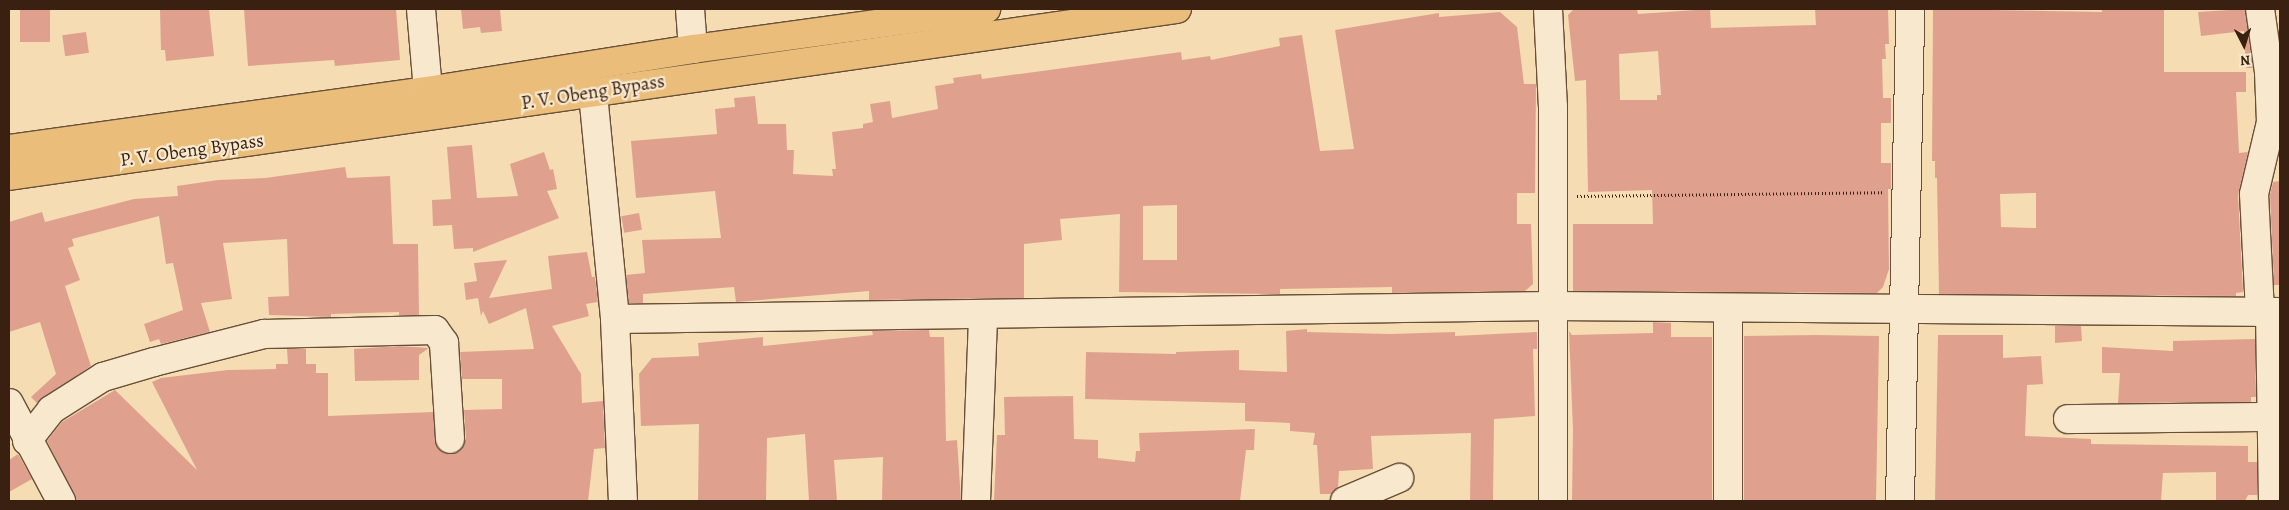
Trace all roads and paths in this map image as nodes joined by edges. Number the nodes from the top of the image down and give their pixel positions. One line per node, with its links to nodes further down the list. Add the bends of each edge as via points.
1 (421, 9): 9 (street)
2 (690, 9): 8 (street)
3 (986, 9): 8 (highway, P. V. Obeng Bypass)
4 (1177, 9): 10 (highway, P. V. Obeng Bypass)
5 (1548, 9): 15 (street, via 1553,108)
6 (1910, 9): 14 (street)
7 (2260, 9): 19 (street, via 2269,72 2271,122 2254,194)
8 (692, 50): 9 (highway, P. V. Obeng Bypass)
9 (428, 91): 11 (street); 12 (highway, P. V. Obeng Bypass)
10 (593, 94): 11 (highway, P. V. Obeng Bypass); 21 (street)
11 (436, 117): 13 (highway, P. V. Obeng Bypass)
12 (9, 149)
13 (9, 176)
14 (1907, 191): 15 (path); 18 (street)
15 (1552, 196): 16 (street)
16 (1552, 306): 17 (street); 20 (street); 31 (street)
17 (1728, 308): 18 (street); 32 (street)
18 (1904, 310): 19 (street); 33 (street)
19 (2270, 312): 22 (street)
20 (982, 314): 21 (street); 29 (street)
21 (616, 319): 28 (street)
22 (2271, 417): 23 (street); 34 (street)
23 (2068, 419)
24 (15, 422): 25 (street, via 51,410 103,377 264,334 434,330 444,343); 27 (street)
25 (450, 439)
26 (1399, 478): 30 (street)
27 (61, 501)
28 (623, 501)
29 (976, 501)
30 (1345, 501)
31 (1553, 501)
32 (1728, 501)
33 (1900, 501)
34 (2273, 501)

